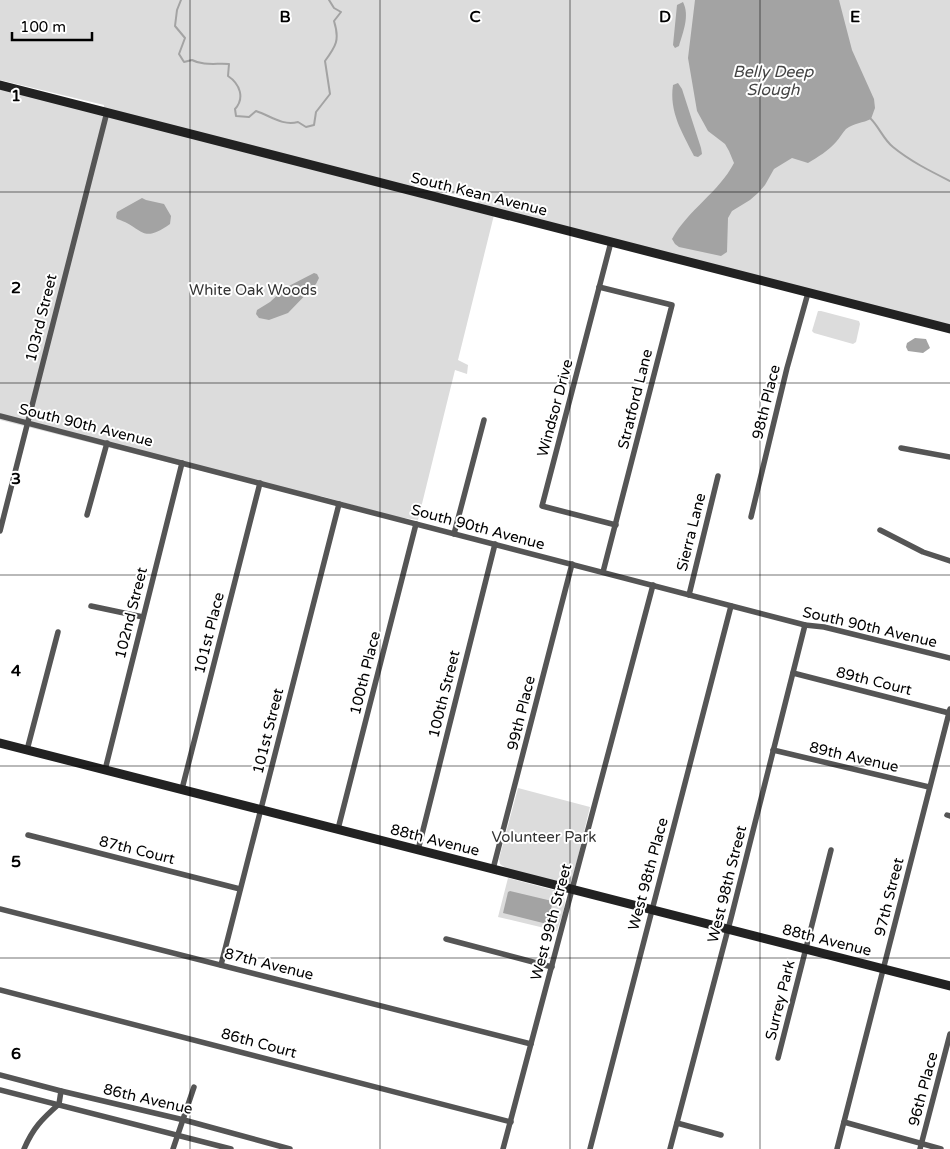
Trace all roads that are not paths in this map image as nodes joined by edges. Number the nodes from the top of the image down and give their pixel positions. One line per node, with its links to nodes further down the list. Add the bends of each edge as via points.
1 (0, 85): 2 (street, South Kean Avenue)
2 (107, 112): 3 (street, South Kean Avenue); 9 (street, 103rd Street)
3 (611, 242): 4 (street, Windsor Drive); 5 (street, South Kean Avenue)
4 (599, 287): 20 (street, Stratford Lane, via 672,305); 20 (street, Windsor Drive, via 542,506)
5 (808, 293): 6 (street, South Kean Avenue); 18 (street, 98th Place)
6 (950, 330)
7 (0, 416): 9 (street, South 90th Avenue)
8 (484, 420): 23 (street)
9 (27, 423): 10 (street, South 90th Avenue); 22 (street, 103rd Street)
10 (107, 443): 13 (street, South 90th Avenue); 17 (street)
11 (901, 448): 12 (street)
12 (950, 456)
13 (182, 463): 15 (street, South 90th Avenue); 32 (street, 102nd Street)
14 (718, 476): 29 (street, Sierra Lane)
15 (260, 483): 16 (street, South 90th Avenue); 43 (street, 101st Place)
16 (339, 504): 19 (street, South 90th Avenue); 44 (street, 101st Street)
17 (87, 515)
18 (751, 517)
19 (416, 524): 23 (street, South 90th Avenue); 45 (street, 100th Place)
20 (616, 525): 27 (street, Stratford Lane)
21 (880, 530): 25 (street)
22 (0, 531)
23 (454, 534): 24 (street, South 90th Avenue)
24 (494, 544): 26 (street, South 90th Avenue); 47 (street, 100th Street)
25 (950, 561)
26 (572, 564): 27 (street, South 90th Avenue); 49 (street, 99th Place)
27 (603, 572): 28 (street, South 90th Avenue)
28 (653, 585): 29 (street, South 90th Avenue); 51 (street, West 99th Street)
29 (688, 595): 31 (street, South 90th Avenue)
30 (91, 606): 32 (street)
31 (731, 606): 33 (street, South 90th Avenue); 53 (street, West 98th Place)
32 (143, 618): 41 (street, 102nd Street)
33 (805, 625): 35 (street, South 90th Avenue, via 824,626); 36 (street, West 98th Street)
34 (58, 632): 39 (street)
35 (950, 658)
36 (793, 673): 37 (street, 89th Court); 40 (street, West 98th Street)
37 (950, 711): 42 (street, 97th Street)
38 (0, 743): 39 (street, 88th Avenue)
39 (27, 750): 41 (street, 88th Avenue)
40 (773, 750): 42 (street, 89th Avenue); 54 (street, West 98th Street)
41 (105, 770): 43 (street, 88th Avenue)
42 (929, 787): 59 (street, 97th Street)
43 (182, 789): 44 (street, 88th Avenue)
44 (261, 810): 45 (street, 88th Avenue); 50 (street, 101st Street)
45 (338, 829): 47 (street, 88th Avenue)
46 (28, 835): 50 (street, 87th Court)
47 (418, 850): 49 (street, 88th Avenue)
48 (831, 850): 56 (street, Surrey Park)
49 (493, 869): 51 (street, 88th Avenue)
50 (240, 889): 57 (street, 101st Street)
51 (572, 889): 53 (street, 88th Avenue); 58 (street, West 99th Street)
52 (0, 909): 57 (street, 87th Avenue)
53 (652, 909): 54 (street, 88th Avenue); 82 (street, West 98th Place)
54 (728, 929): 56 (street, 88th Avenue); 73 (street, West 98th Street)
55 (446, 939): 58 (street)
56 (806, 949): 59 (street, 88th Avenue); 64 (street, Surrey Park)
57 (221, 965): 63 (street, 87th Avenue)
58 (552, 966): 63 (street, West 99th Street)
59 (883, 969): 60 (street, 88th Avenue); 72 (street, 97th Street)
60 (950, 986)
61 (0, 990): 71 (street, 86th Court)
62 (950, 1034): 76 (street, 96th Place)
63 (531, 1044): 71 (street, West 99th Street)
64 (778, 1058)
65 (0, 1075): 68 (street, 86th Avenue)
66 (194, 1087): 70 (street)
67 (0, 1090): 69 (street)
68 (61, 1092): 69 (street); 70 (street, 86th Avenue)
69 (59, 1104): 74 (street); 77 (street, via 39,1121)
70 (184, 1120): 74 (street); 80 (street, 86th Avenue)
71 (510, 1122): 81 (street, West 99th Street)
72 (844, 1122): 76 (street); 84 (street, 97th Street)
73 (677, 1123): 75 (street); 83 (street, West 98th Street)
74 (177, 1135): 78 (street); 79 (street)
75 (721, 1135)
76 (921, 1146): 85 (street)
77 (24, 1149)
78 (173, 1149)
79 (231, 1149)
80 (290, 1149)
81 (503, 1149)
82 (590, 1149)
83 (670, 1149)
84 (838, 1149)
85 (941, 1149)

